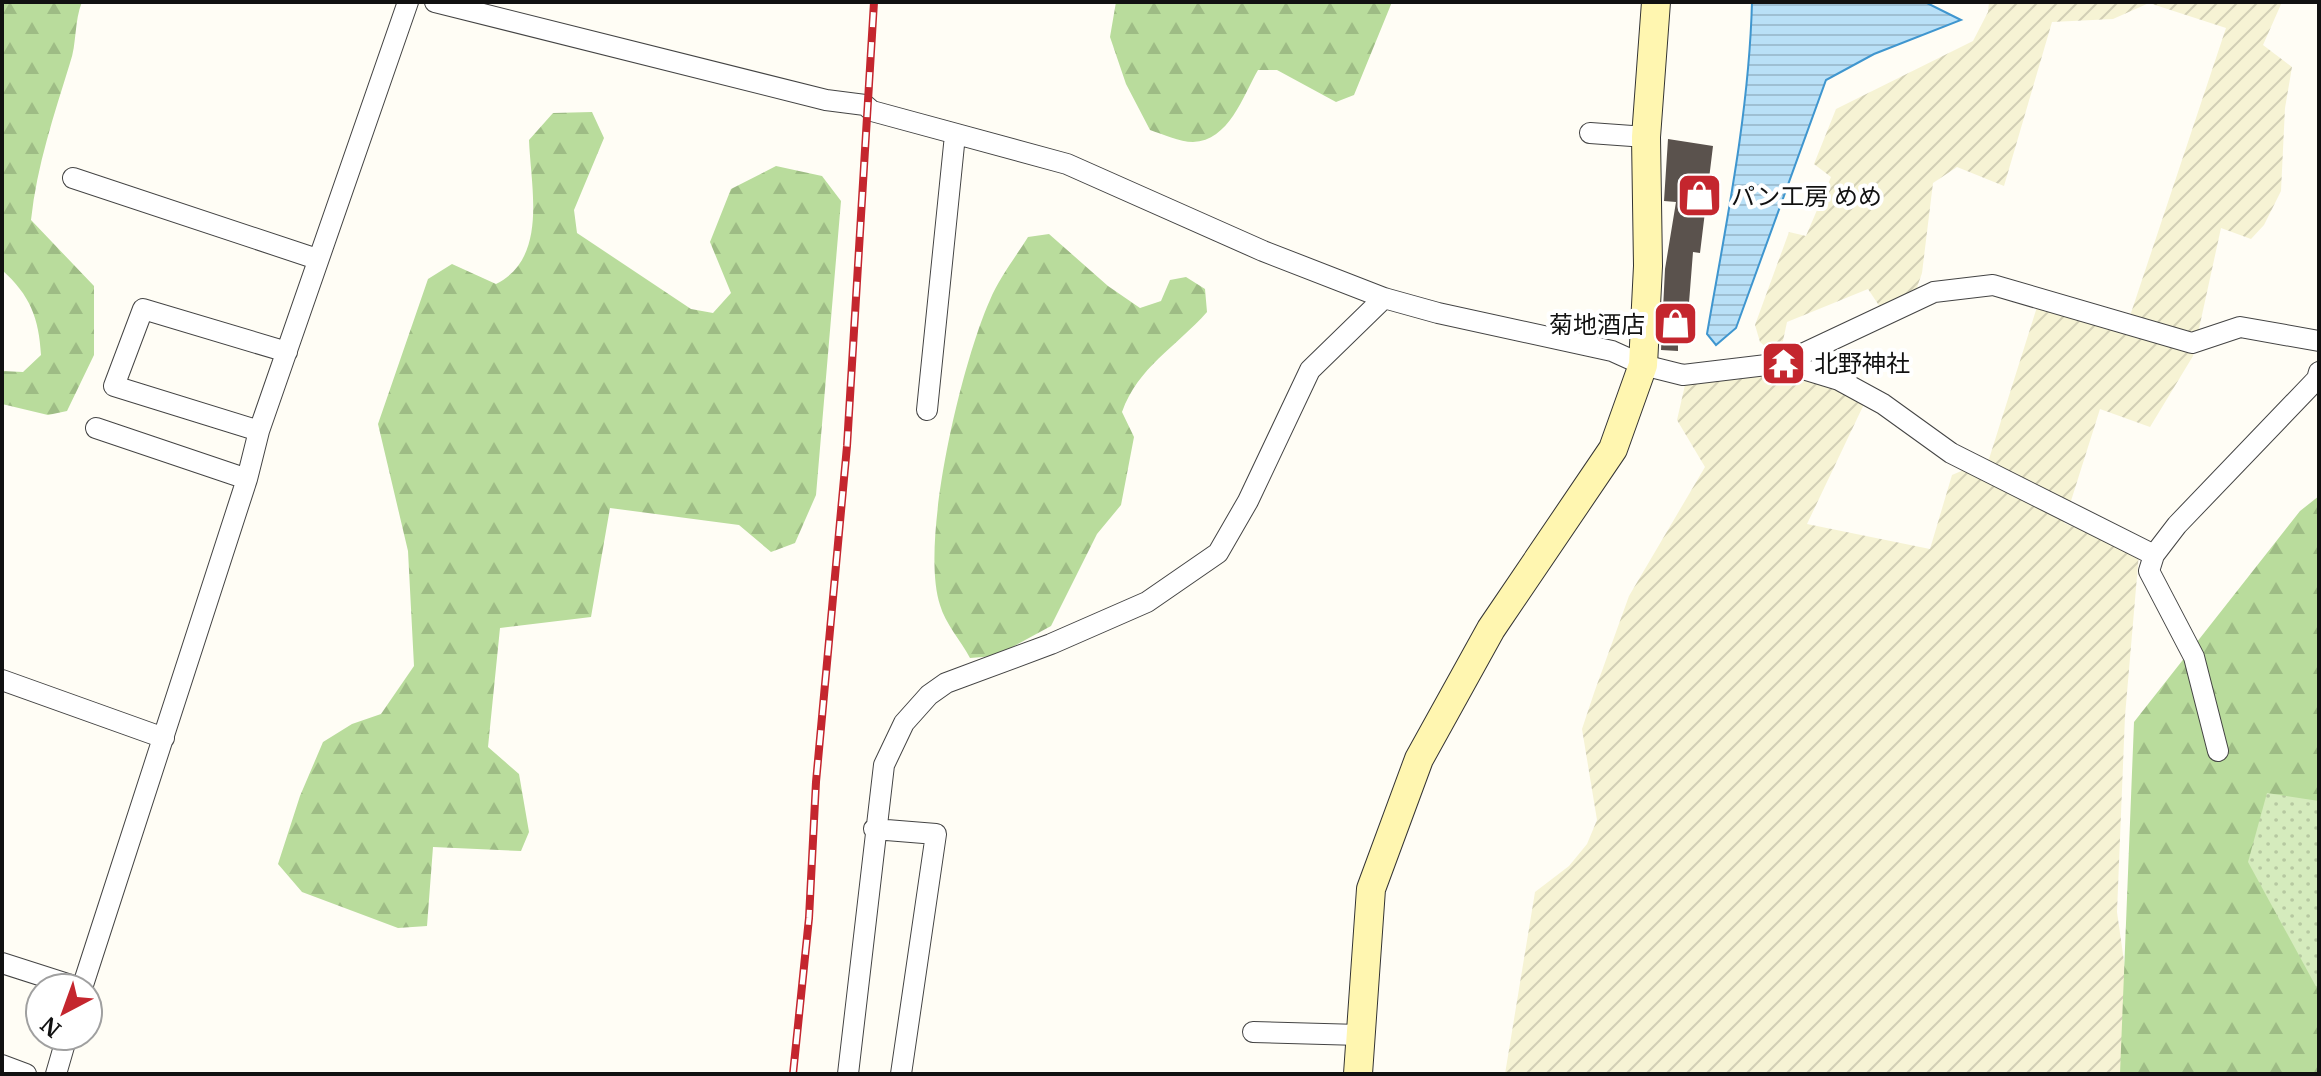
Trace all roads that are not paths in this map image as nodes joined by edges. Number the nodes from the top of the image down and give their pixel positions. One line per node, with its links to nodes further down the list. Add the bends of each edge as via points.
1 (408, 2): 8 (street)
2 (435, 2): 5 (street, via 826,100 865,105)
3 (1656, 2): 6 (street)
4 (1590, 133): 6 (street)
5 (955, 135): 9 (street, via 1067,164); 15 (street)
6 (1646, 137): 13 (street)
7 (73, 178): 8 (street)
8 (317, 259): 11 (street)
9 (1384, 298): 13 (street, via 1612,351); 23 (street, via 1310,370 1218,553 1147,602 946,683 929,695 904,723 884,765)
10 (2319, 341): 12 (street, via 2240,327 2192,343 1993,285 1934,292)
11 (287, 352): 17 (street); 17 (street, via 143,309 114,386)
12 (1783, 363): 13 (street, via 1683,375); 19 (street, via 1839,380 1951,453)
13 (1643, 365): 28 (street, via 1613,449 1491,629 1419,759 1371,889)
14 (2319, 372): 19 (street)
15 (927, 410)
16 (96, 428): 18 (street)
17 (259, 431): 18 (street)
18 (247, 479): 21 (street)
19 (2154, 555): 22 (street, via 2149,571 2194,657)
20 (2, 680): 21 (street)
21 (164, 738): 26 (street)
22 (2218, 751)
23 (874, 829): 33 (street); 34 (street, via 936,834)
24 (2, 963): 25 (street)
25 (30, 972)
26 (86, 972)
27 (1253, 1032): 28 (street)
28 (1360, 1035): 35 (street)
29 (62, 1052): 32 (street)
30 (2, 1065): 31 (street)
31 (26, 1074)
32 (56, 1074)
33 (848, 1074)
34 (901, 1074)
35 (1358, 1074)

